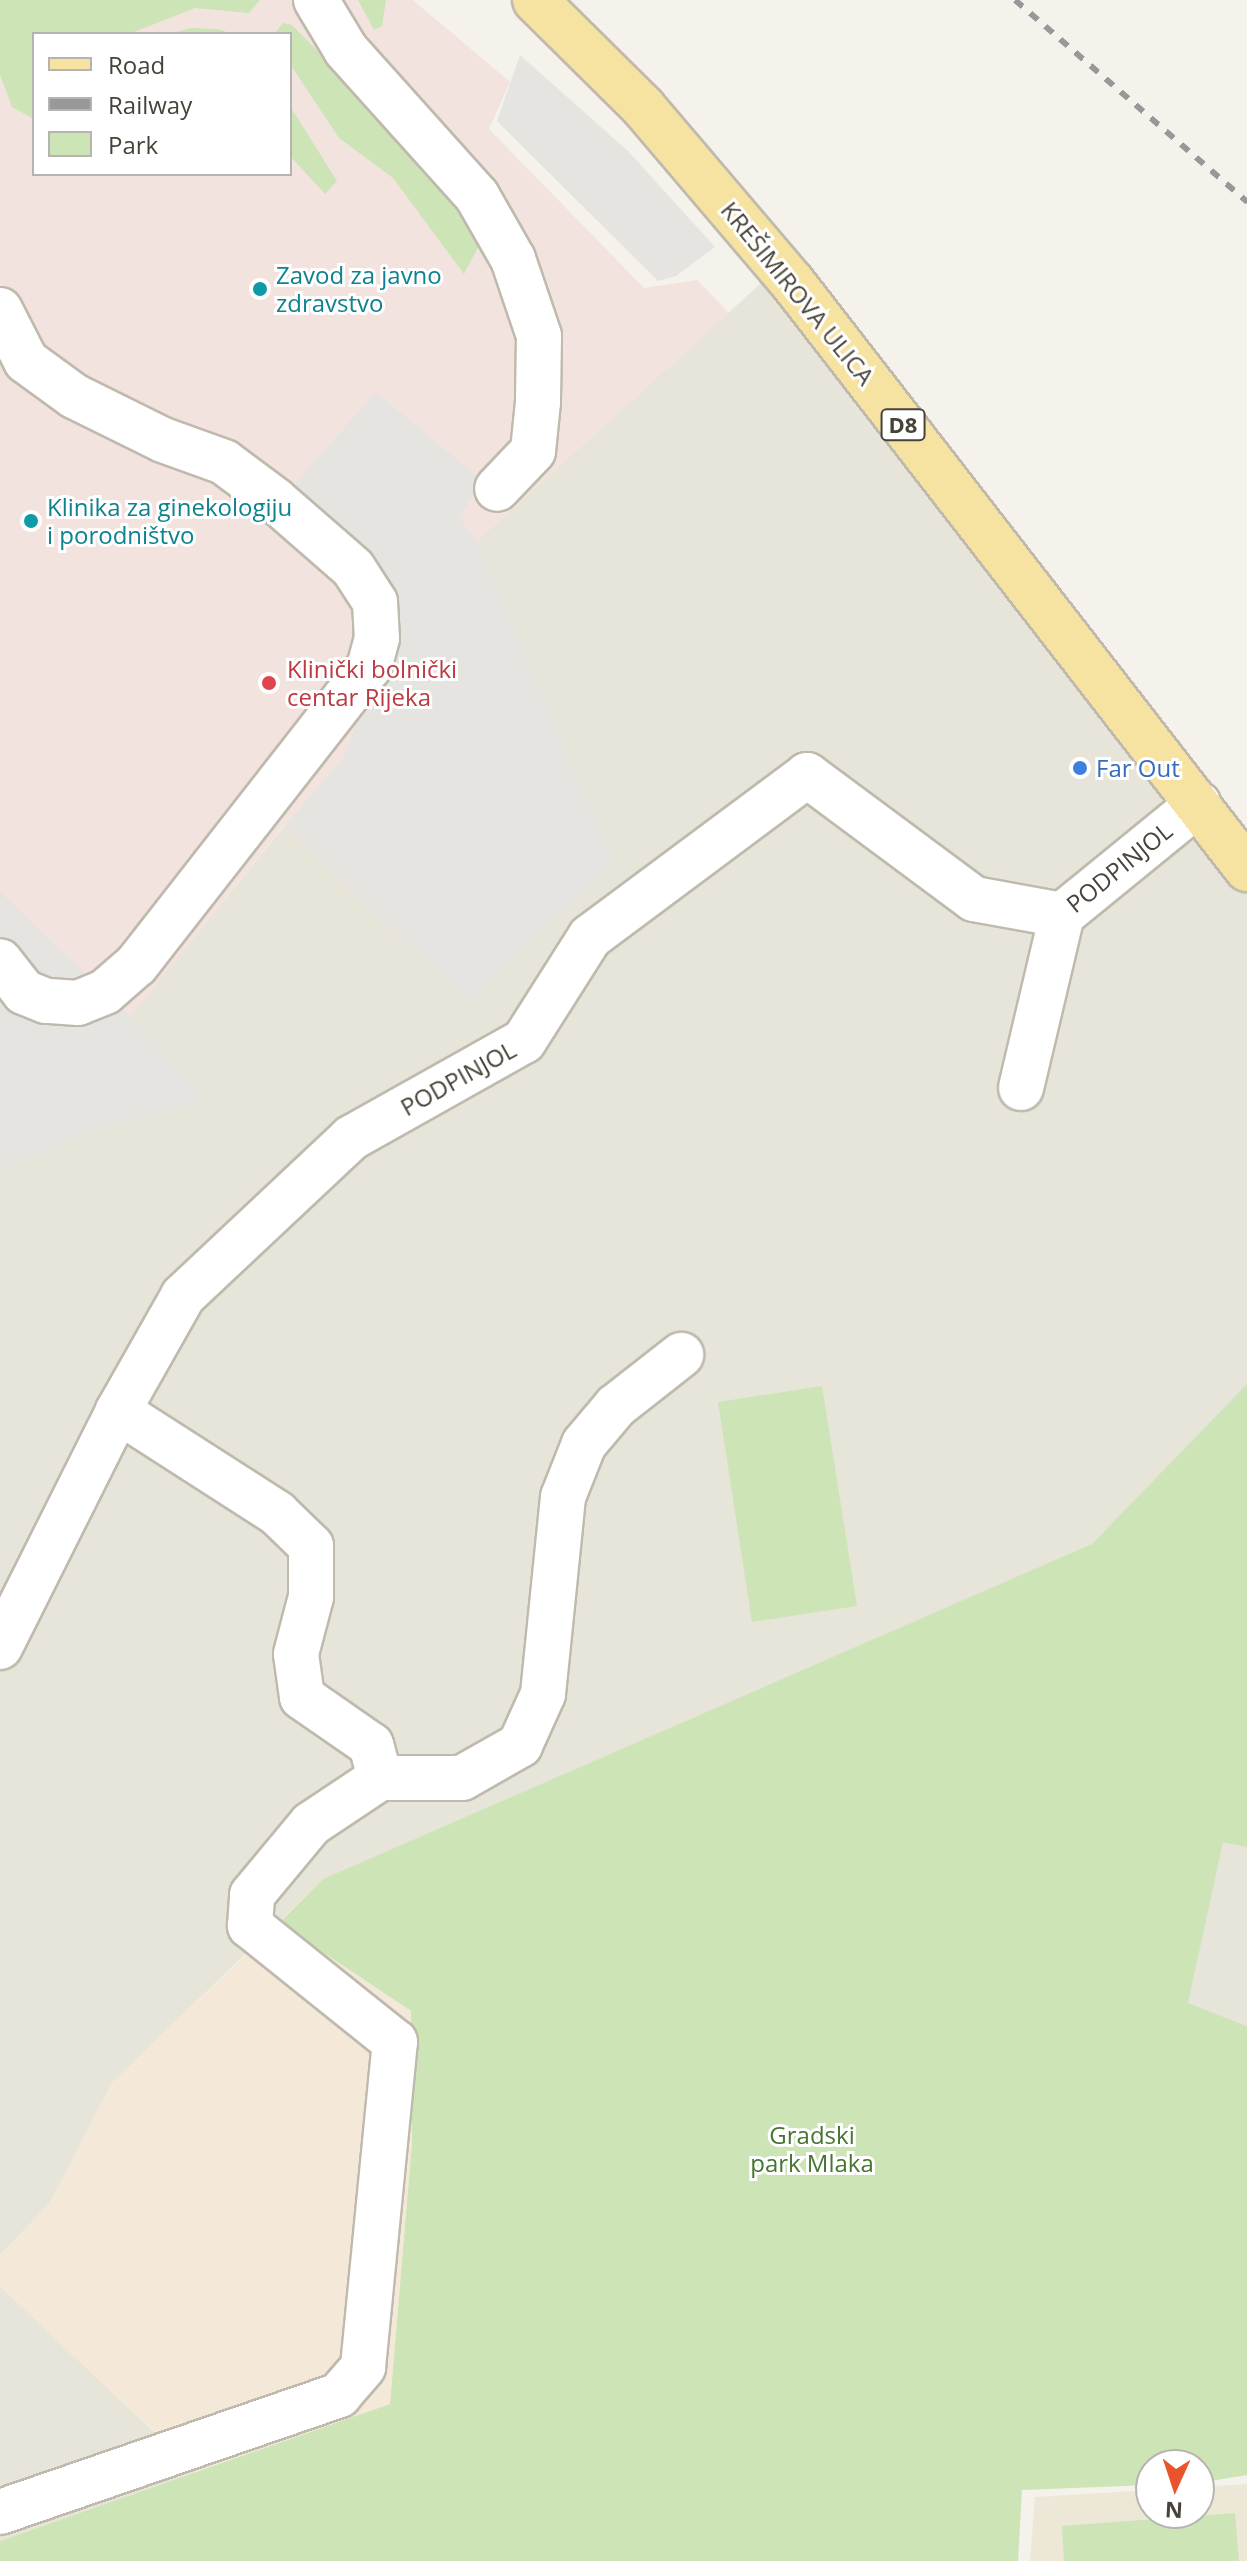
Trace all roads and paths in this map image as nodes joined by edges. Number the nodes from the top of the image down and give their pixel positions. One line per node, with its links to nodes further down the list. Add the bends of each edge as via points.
1 (316, 0): 4 (street, via 346,50 477,196 513,259 539,336 538,402 533,451)
2 (535, 0): 5 (main road, KREŠIMIROVA ULICA / D8, via 643,107 792,282)
3 (0, 310): 8 (street, via 26,361 74,396 163,440 224,462 353,568 375,602 377,638 369,667 136,965 105,992 78,1003 46,1001 24,992)
4 (497, 489)
5 (1198, 804): 6 (main road, KREŠIMIROVA ULICA / D8); 7 (street, PODPINJOL)
6 (1247, 869)
7 (1062, 915): 9 (street); 11 (street, PODPINJOL, via 974,899 807,775 590,937 524,1041 351,1138 183,1296)
8 (0, 961)
9 (1021, 1088)
10 (681, 1355): 13 (street, via 616,1406 584,1444 563,1497 543,1694 520,1745 462,1778)
11 (118, 1411): 12 (street, PODPINJOL); 13 (street, via 277,1513 311,1546 311,1597 296,1654 302,1697 371,1745)
12 (0, 1647)
13 (380, 1778): 14 (street, via 311,1824 252,1895 250,1926 395,2042 363,2367 339,2395)
14 (0, 2512)

